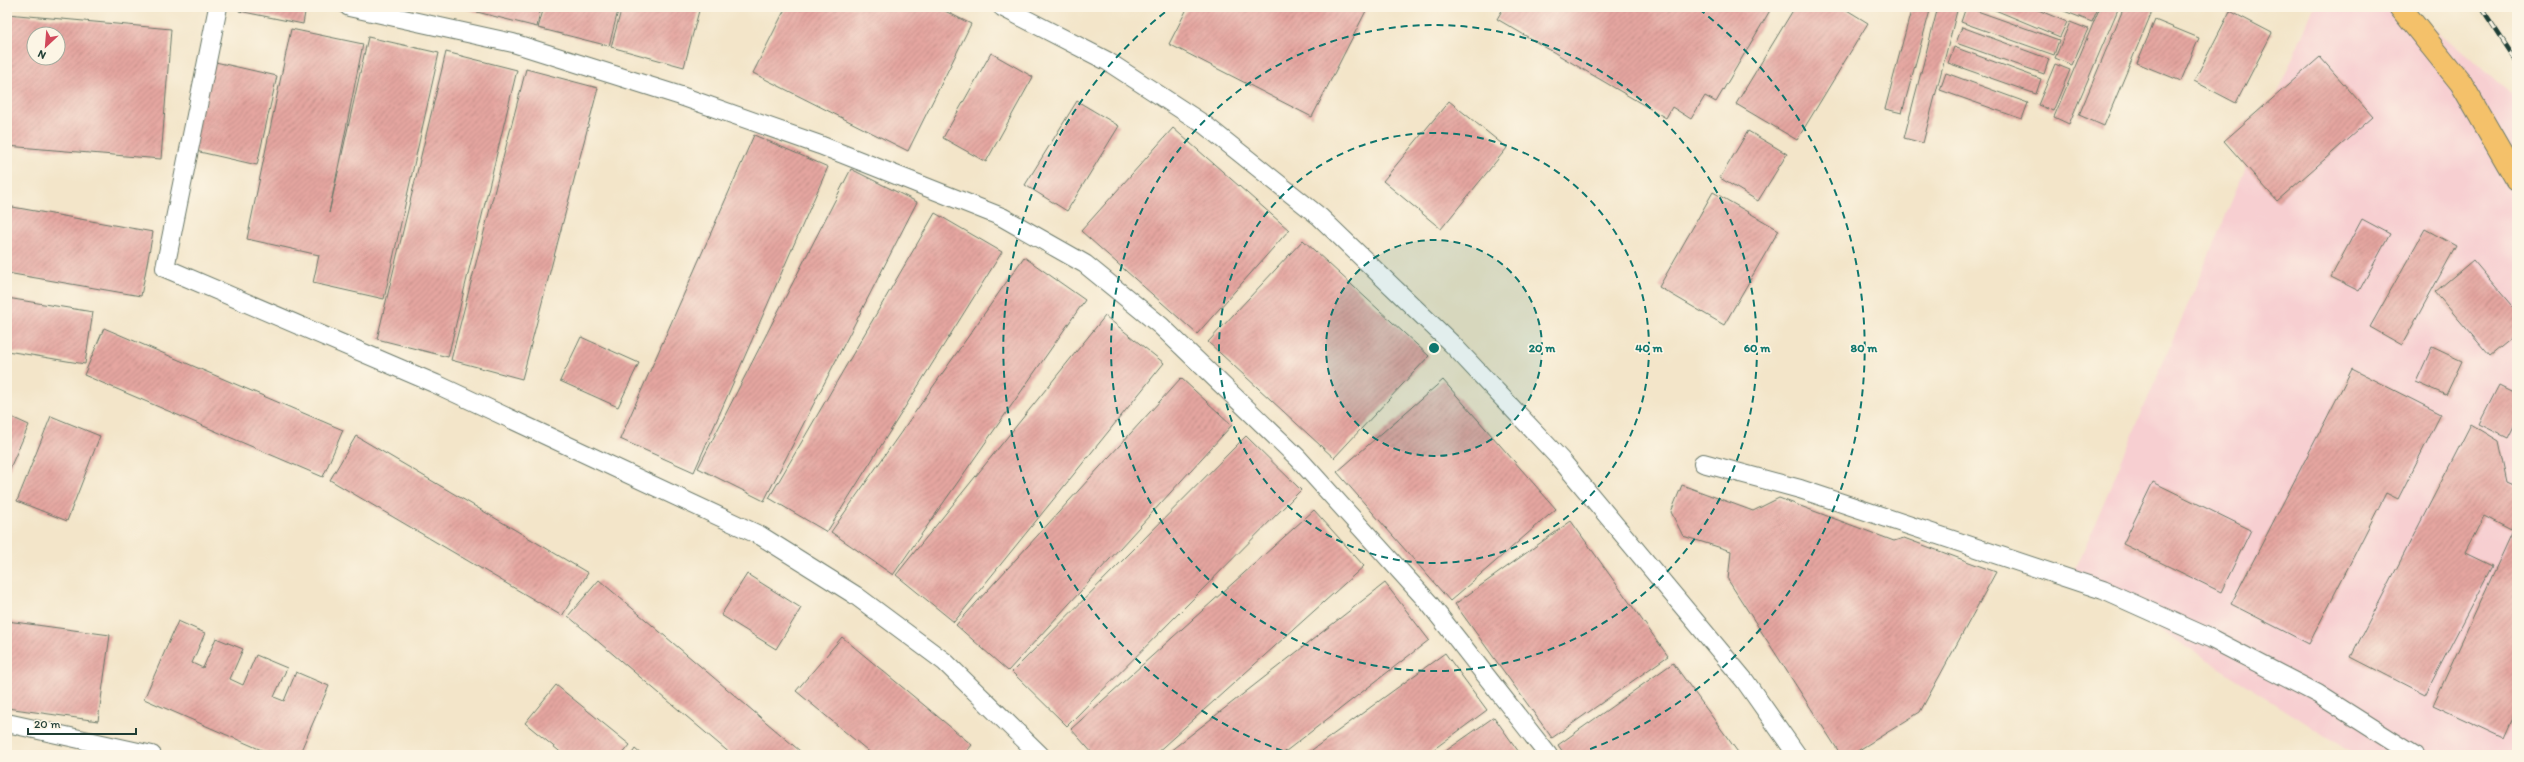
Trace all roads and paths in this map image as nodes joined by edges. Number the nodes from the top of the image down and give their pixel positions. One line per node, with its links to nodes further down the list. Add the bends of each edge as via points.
1 (218, 7): 9 (lane, via 165,268 436,384 761,536 855,595 945,662)
2 (349, 7): 10 (lane, via 513,44 681,96 820,145 1002,217 1085,264 1161,326 1298,458 1429,603)
3 (1002, 7): 11 (lane, via 1107,61 1205,125 1320,218 1452,344 1561,460 1745,681)
4 (2400, 7): 5 (highway, via 2461,82)
5 (2517, 180)
6 (1703, 463): 12 (lane, via 1800,489 2103,590 2212,639 2318,694)
7 (7, 723): 8 (lane)
8 (152, 755)
9 (1040, 755)
10 (1548, 755)
11 (1797, 755)
12 (2414, 755)

